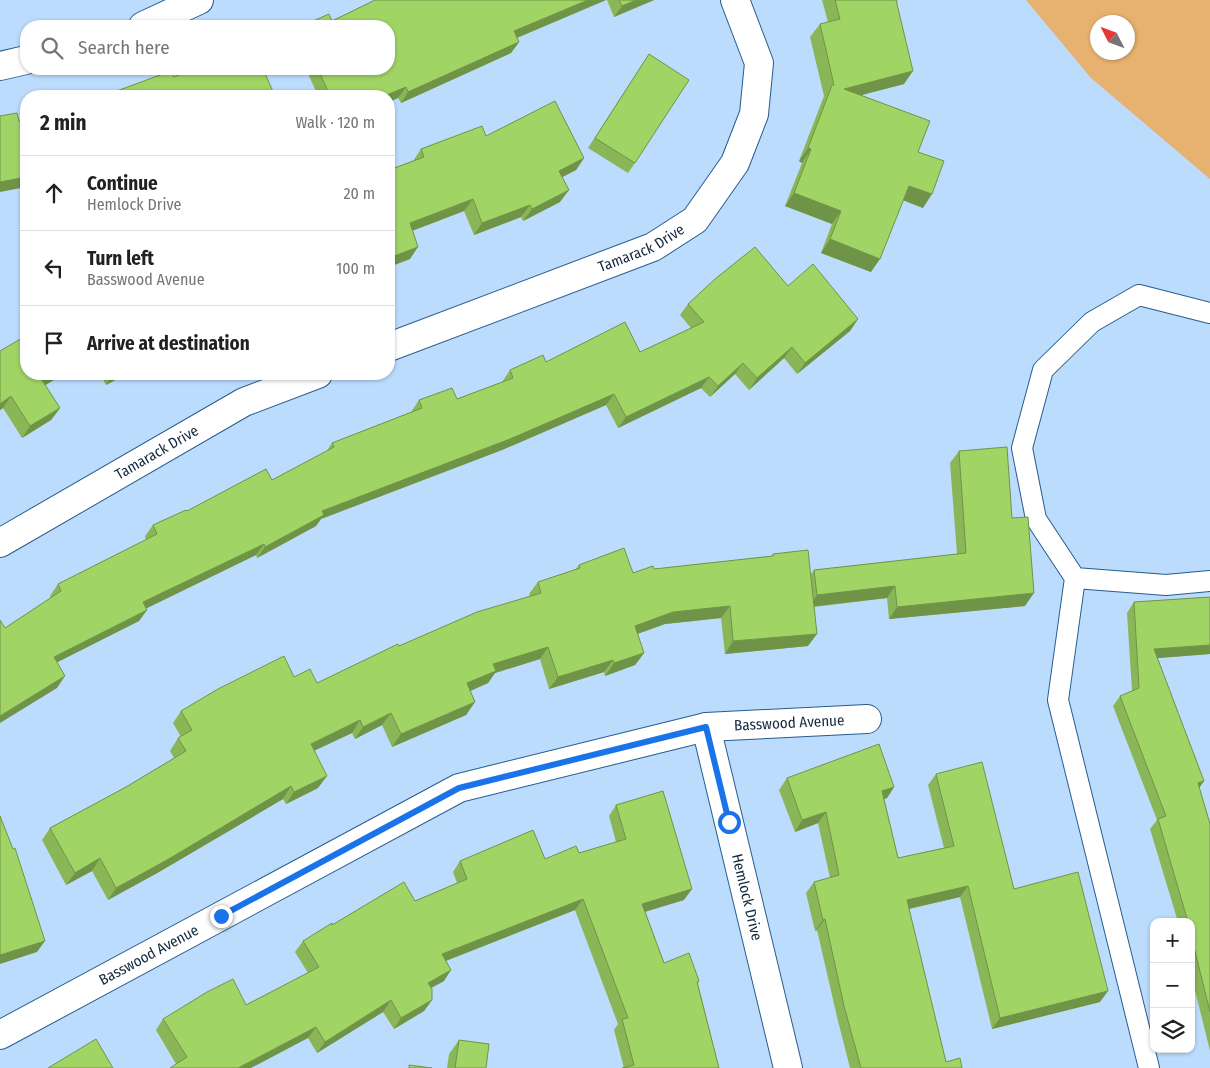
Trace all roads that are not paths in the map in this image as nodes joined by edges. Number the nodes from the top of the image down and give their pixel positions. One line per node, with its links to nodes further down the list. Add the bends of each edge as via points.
1 (199, 0): 3 (street)
2 (735, 0): 7 (street, Tamarack Drive, via 759,63 754,114 735,163 695,220 653,246)
3 (156, 20)
4 (20, 61): 5 (street)
5 (0, 66)
6 (1210, 313): 10 (lane, via 1139,294 1092,322 1043,370 1022,448 1036,519)
7 (395, 345)
8 (302, 380): 9 (street, Tamarack Drive, via 244,402)
9 (0, 543)
10 (1076, 578): 11 (lane, via 1166,584); 16 (lane, via 1058,700)
11 (1210, 580)
12 (867, 720): 13 (street, Basswood Avenue)
13 (706, 727): 14 (street, Basswood Avenue, via 459,788); 15 (street, Hemlock Drive)
14 (0, 1035)
15 (788, 1068)
16 (1148, 1068)

